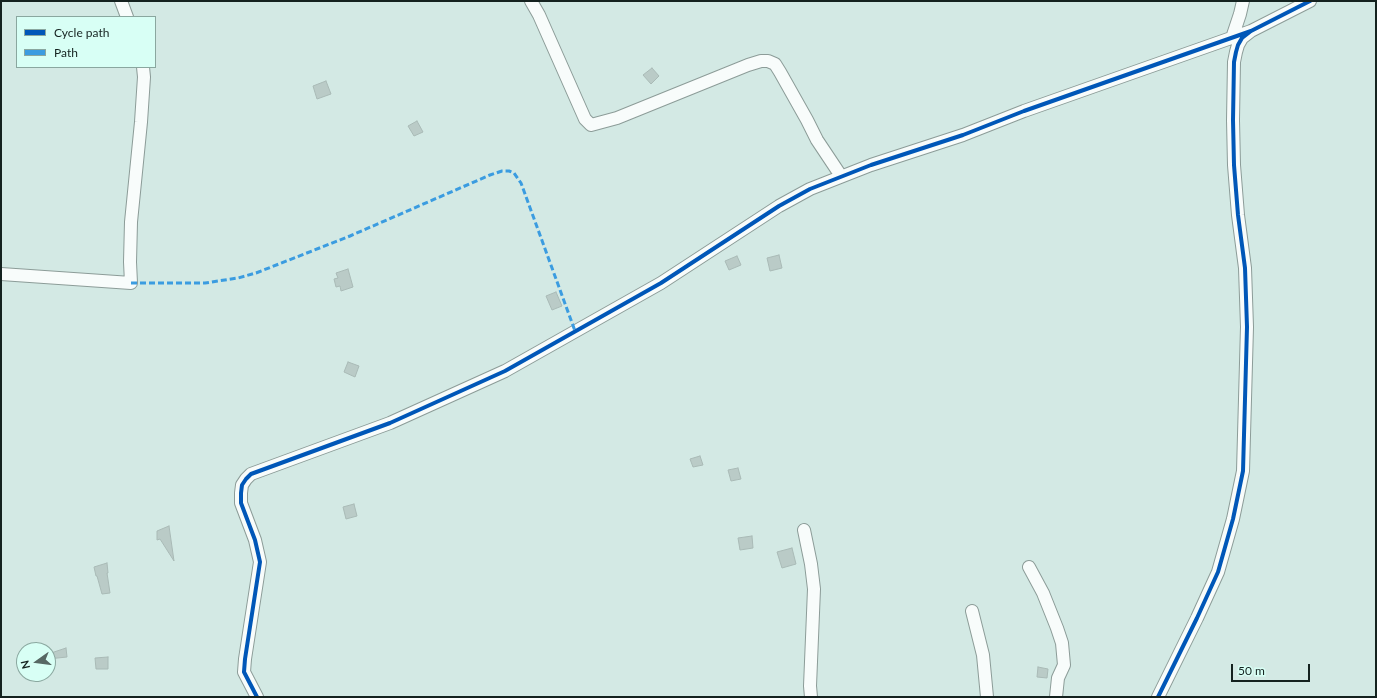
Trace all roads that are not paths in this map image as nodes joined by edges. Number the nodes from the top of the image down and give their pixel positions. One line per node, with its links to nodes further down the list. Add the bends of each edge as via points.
1 (121, 1): 5 (street)
2 (531, 1): 9 (street, via 585,119 591,125 617,118 748,65 768,61 780,72 817,140)
3 (1243, 1): 7 (street)
4 (1310, 1): 6 (street)
5 (127, 16)
6 (1251, 31): 7 (street); 18 (street, via 1242,38 1236,52 1234,98 1234,165 1245,268 1247,327 1243,472 1218,572)
7 (1232, 38): 9 (street)
8 (143, 68): 10 (street, via 141,122 131,222 131,283)
9 (841, 176): 14 (street, via 779,206 661,283 506,371 390,423 251,474 242,485 241,503 260,562 244,672)
10 (1, 274)
11 (804, 530): 15 (street, via 814,588)
12 (1029, 567): 17 (street, via 1043,593 1062,643 1064,665 1058,678)
13 (972, 611): 16 (street, via 984,655)
14 (257, 697)
15 (811, 697)
16 (987, 697)
17 (1056, 697)
18 (1158, 697)

